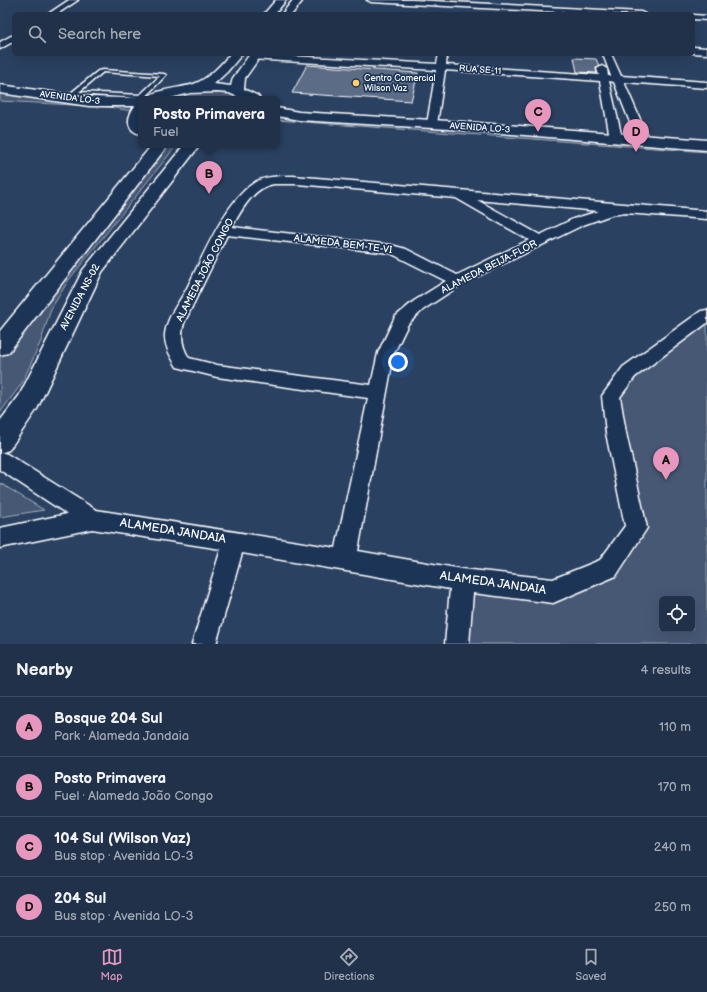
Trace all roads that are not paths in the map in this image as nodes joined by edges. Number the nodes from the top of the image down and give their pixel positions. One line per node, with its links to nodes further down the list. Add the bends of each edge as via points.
1 (74, 0): 8 (street)
2 (280, 0): 9 (street)
3 (298, 0): 10 (street)
4 (371, 0): 6 (street)
5 (571, 0): 13 (street)
6 (451, 2): 11 (street); 12 (street); 13 (street)
7 (595, 10): 13 (street); 14 (street)
8 (55, 12)
9 (271, 12)
10 (289, 12)
11 (445, 12)
12 (452, 12)
13 (577, 12)
14 (618, 12)
15 (695, 17): 16 (street)
16 (707, 18)
17 (12, 39): 19 (street)
18 (695, 45): 20 (street)
19 (0, 46)
20 (707, 46)
21 (695, 50): 22 (street)
22 (707, 51)
23 (234, 56): 33 (street, via 217,77)
24 (255, 56): 29 (street, RUA SE-11); 35 (street, via 239,78)
25 (435, 56): 29 (street)
26 (442, 56): 29 (street)
27 (598, 56): 30 (street)
28 (608, 56): 31 (street)
29 (436, 67): 30 (street, RUA SE-11); 45 (street)
30 (603, 79): 31 (street, RUA SE-11); 47 (street)
31 (618, 80): 32 (street, RUA SE-11); 48 (street)
32 (707, 85)
33 (196, 88): 35 (street); 38 (street)
34 (0, 89): 36 (street, AVENIDA LO-3)
35 (237, 91): 39 (street)
36 (72, 96): 37 (lane, via 103,71 164,75); 40 (lane); 41 (street, AVENIDA LO-3, via 112,102)
37 (143, 96)
38 (162, 96)
39 (247, 96)
40 (138, 97)
41 (138, 101)
42 (7, 104): 44 (street, AVENIDA LO-3, via 92,107 115,110)
43 (280, 113): 45 (street, AVENIDA LO-3)
44 (138, 118)
45 (427, 124): 47 (street, AVENIDA LO-3)
46 (280, 125): 52 (street, AVENIDA LO-3)
47 (616, 138): 48 (street, AVENIDA LO-3)
48 (643, 140): 49 (street, AVENIDA LO-3)
49 (707, 145)
50 (158, 148): 60 (street)
51 (190, 148): 62 (street, AVENIDA NS-02, via 93,270 28,402)
52 (707, 157)
53 (456, 193): 54 (street, ALAMEDA JOÃO CONGO); 56 (street, ALAMEDA JOÃO CONGO, via 297,180 272,181 254,189 243,200); 57 (street)
54 (626, 209): 55 (street, ALAMEDA BEIJA-FLOR); 57 (street, ALAMEDA BEIJA-FLOR, via 578,222)
55 (707, 215)
56 (223, 230): 58 (street, ALAMEDA BEM-TE-VI, via 391,249); 61 (street, ALAMEDA JOÃO CONGO, via 173,334 174,350 183,363 217,371)
57 (540, 241): 58 (street, ALAMEDA BEIJA-FLOR)
58 (457, 281): 61 (street, ALAMEDA BEIJA-FLOR, via 419,305 401,321 386,353)
59 (707, 315): 68 (street, ALAMEDA JANDAIA, via 629,372 611,396 636,528 608,568 553,592)
60 (0, 347)
61 (378, 393): 67 (street, ALAMEDA BEIJA-FLOR)
62 (0, 442)
63 (0, 460): 64 (street, ALAMEDA JANDAIA)
64 (92, 519): 65 (street, ALAMEDA JANDAIA); 66 (street, ALAMEDA JANDAIA)
65 (0, 538)
66 (234, 541): 67 (street, ALAMEDA JANDAIA); 69 (street)
67 (345, 560): 68 (street, ALAMEDA JANDAIA)
68 (462, 580): 70 (street)
69 (204, 644)
70 (457, 644)

